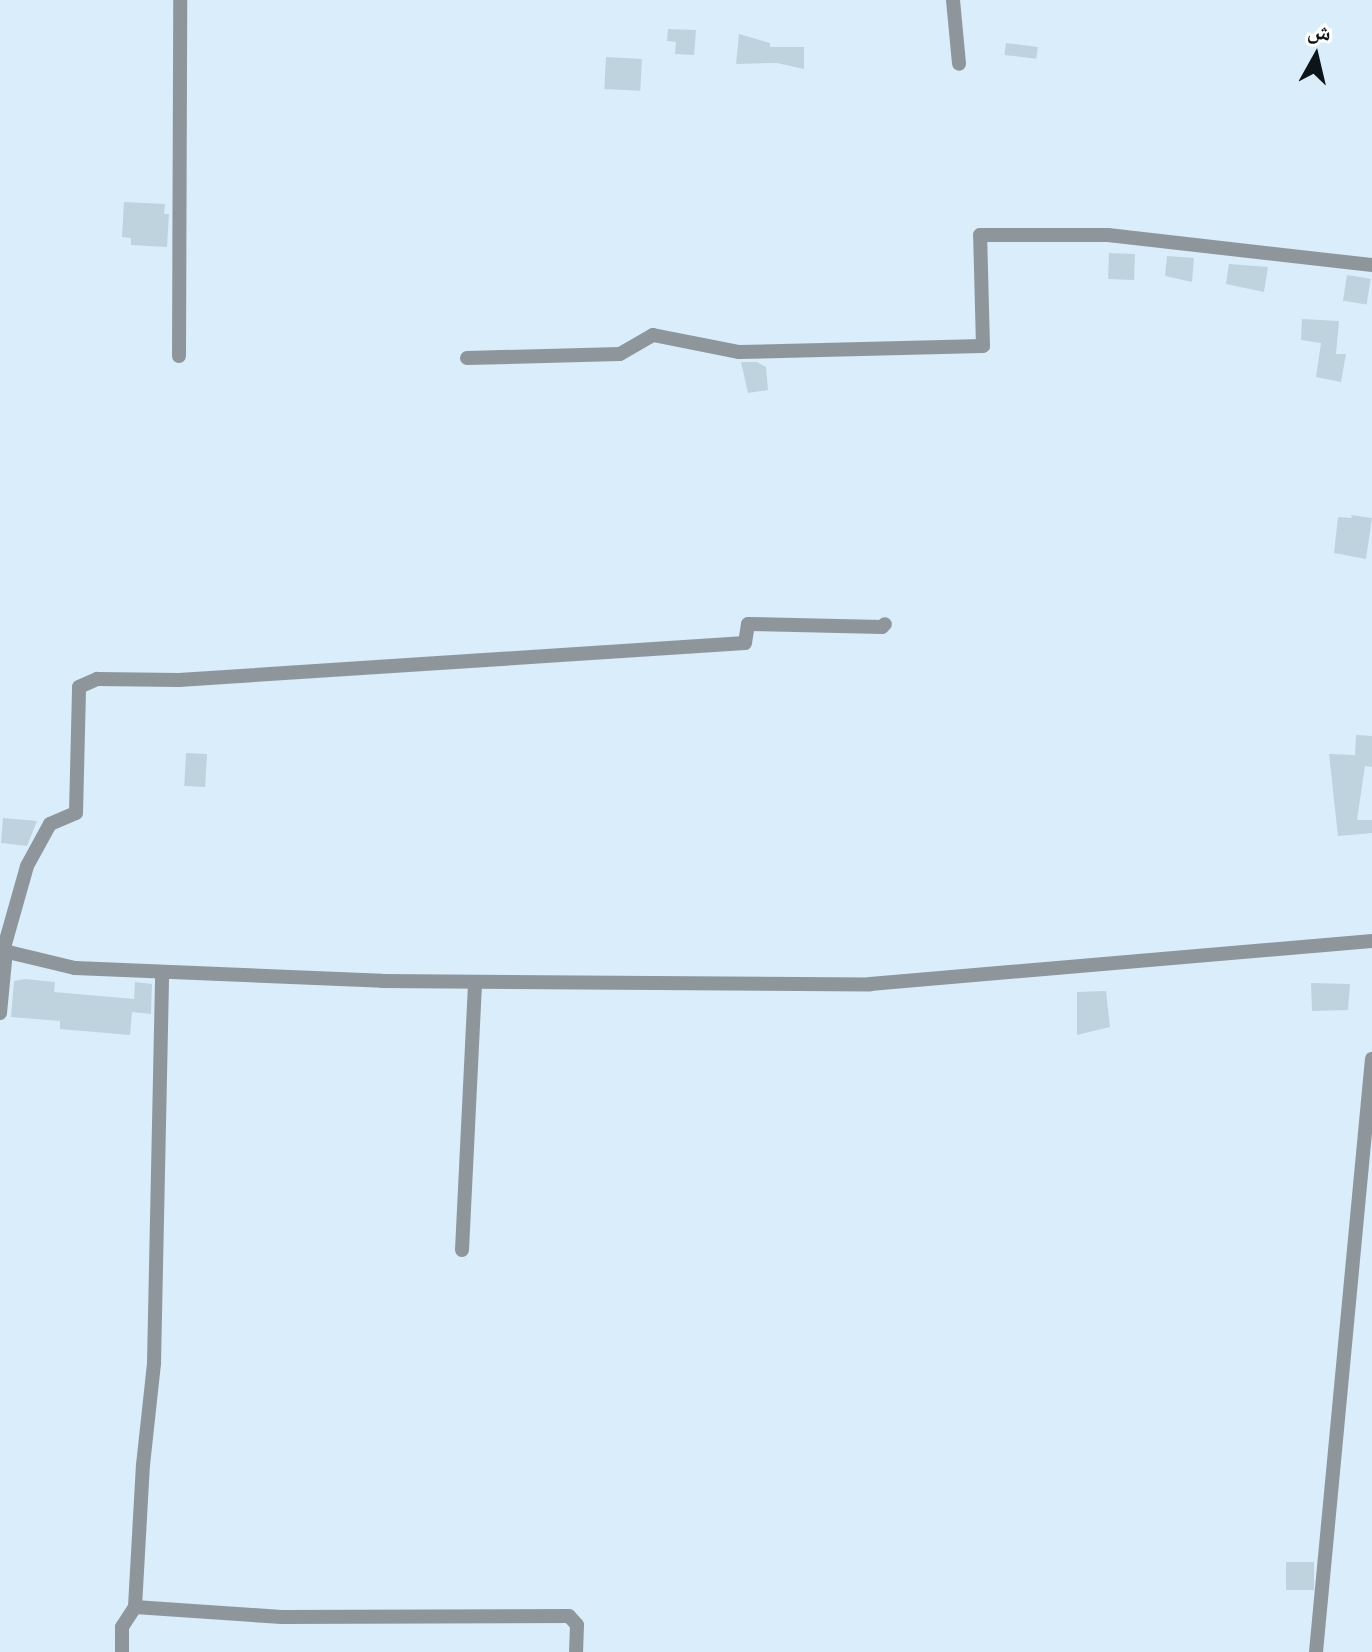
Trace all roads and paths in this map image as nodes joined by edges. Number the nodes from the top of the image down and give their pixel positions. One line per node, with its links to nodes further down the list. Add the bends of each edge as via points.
1 (180, 0): 5 (street)
2 (953, 0): 3 (street)
3 (959, 64)
4 (1372, 265): 6 (street, via 1108,235 980,235 983,346 739,352 653,335 620,354)
5 (179, 356)
6 (467, 358)
7 (885, 624): 9 (street, via 748,624 745,643 179,680 97,679 79,687 76,813 50,824 27,866)
8 (1372, 941): 11 (street, via 870,984)
9 (3, 951): 10 (street, via 75,968); 12 (street)
10 (162, 972): 11 (street); 16 (street, via 154,1363)
11 (475, 982): 15 (street)
12 (0, 1013)
13 (1372, 1059): 14 (street)
14 (1370, 1090): 19 (street)
15 (462, 1250)
16 (135, 1607): 17 (street, via 122,1627); 18 (street, via 282,1617 569,1616 577,1625)
17 (122, 1652)
18 (576, 1652)
19 (1316, 1652)

